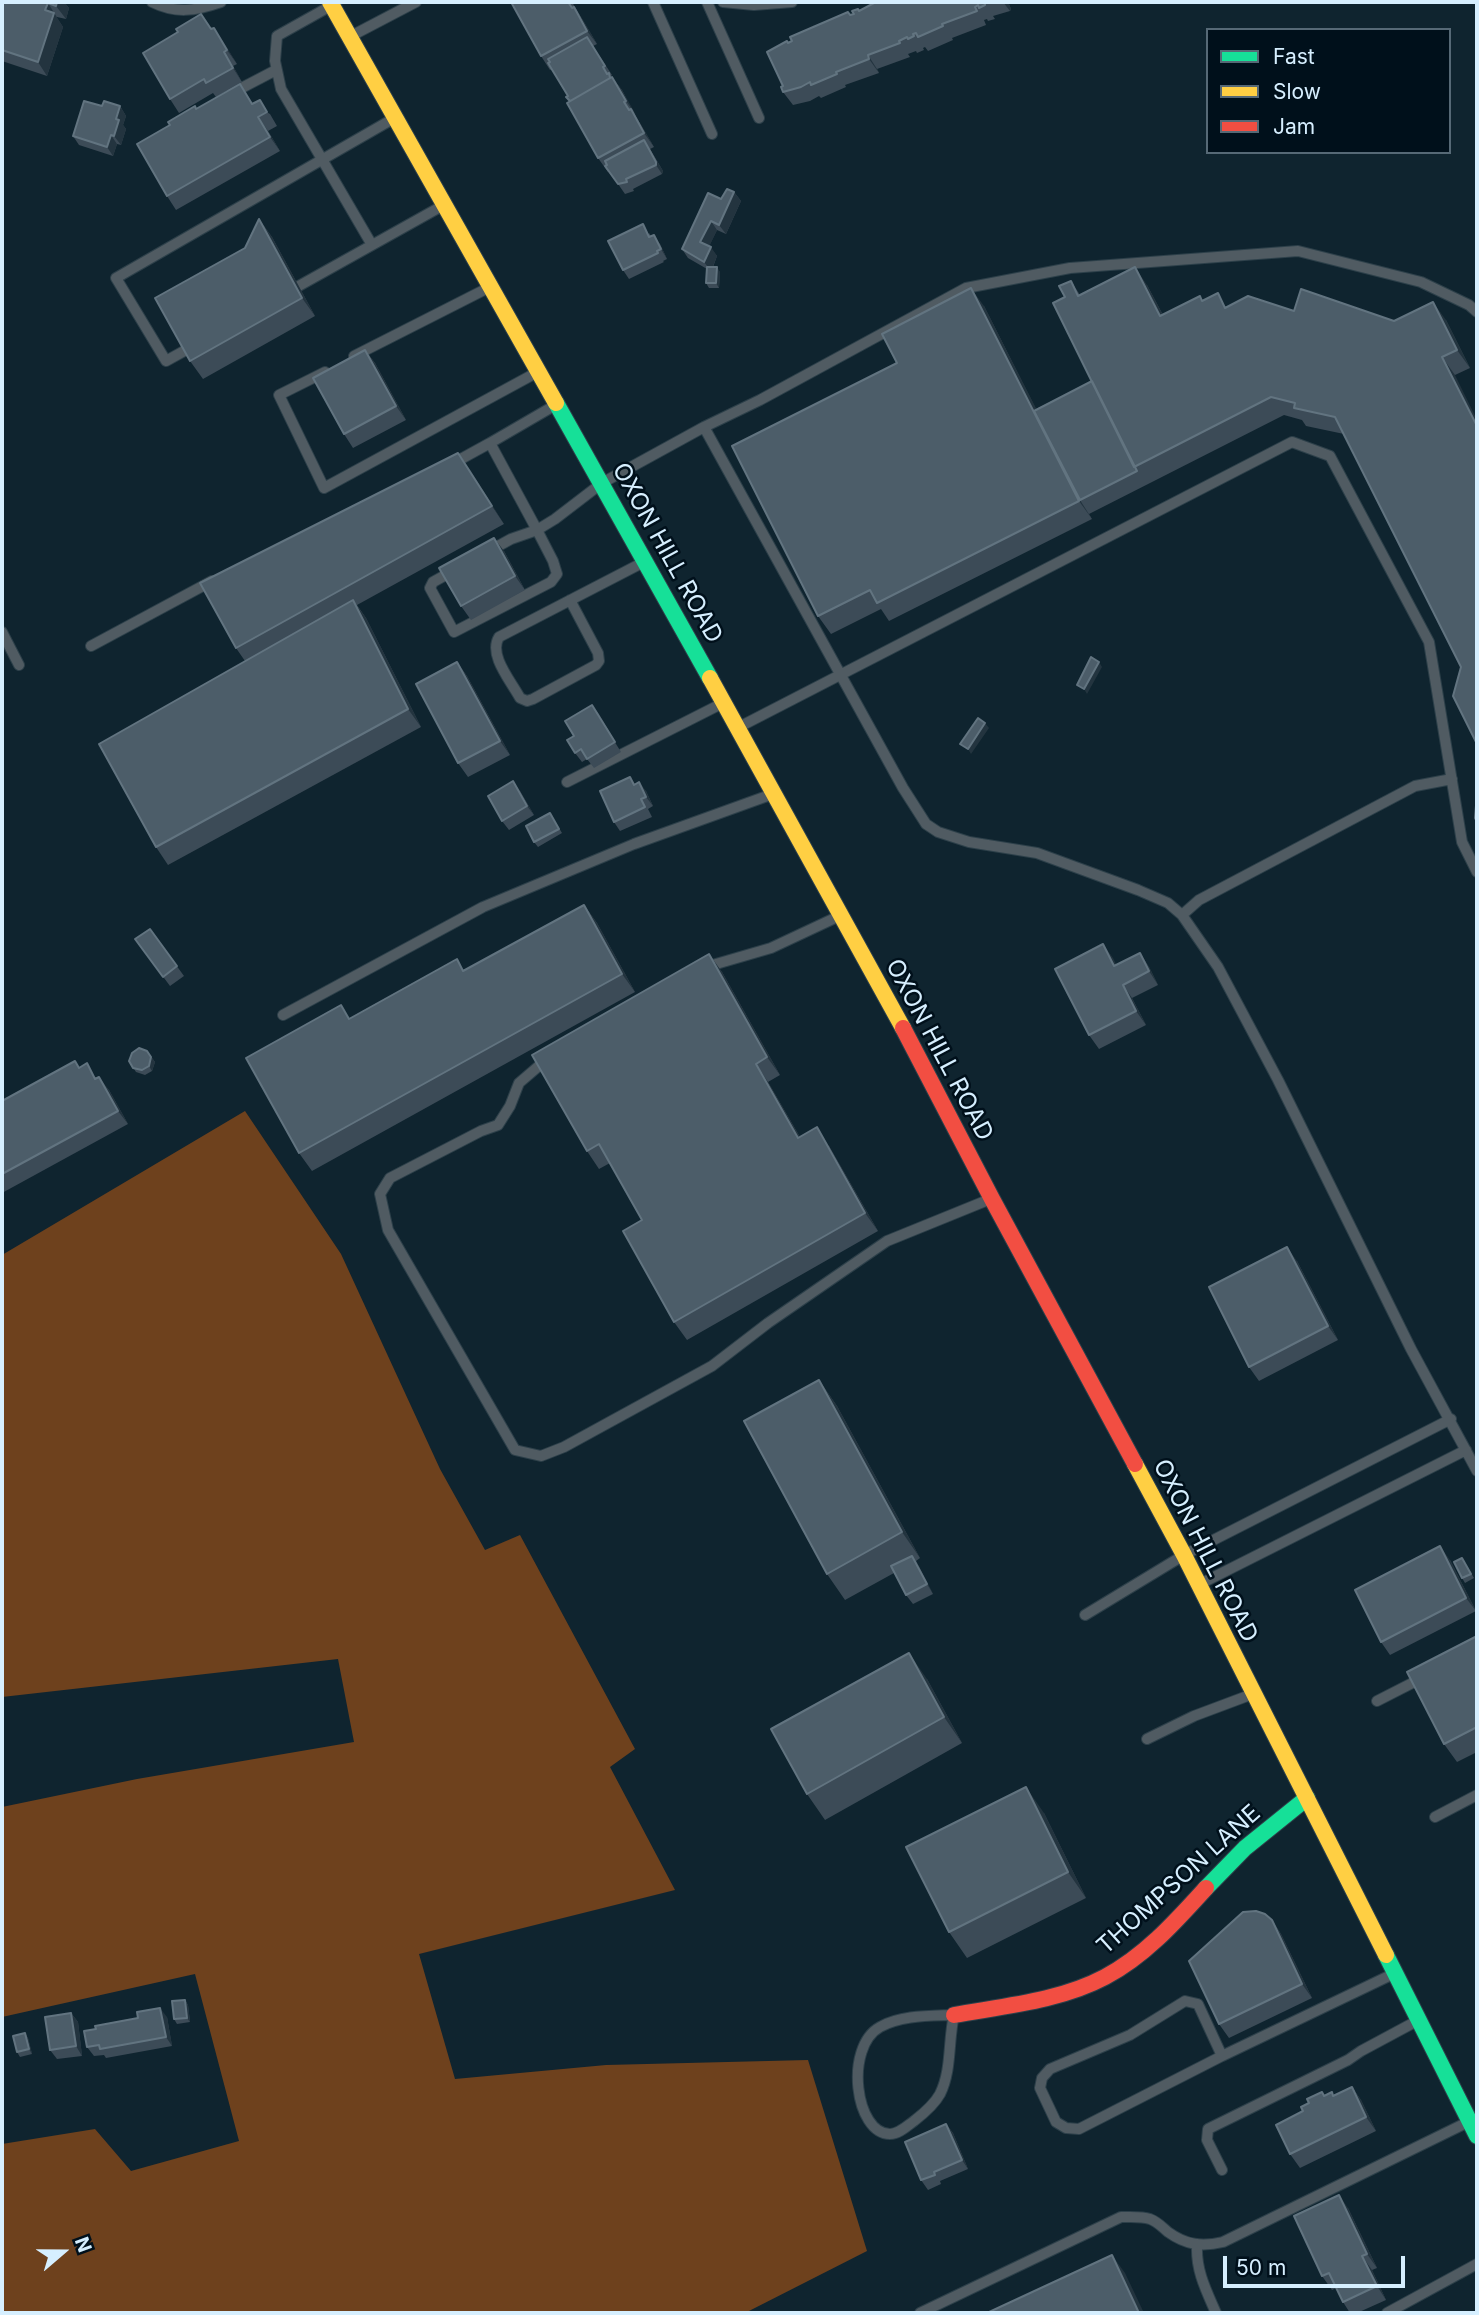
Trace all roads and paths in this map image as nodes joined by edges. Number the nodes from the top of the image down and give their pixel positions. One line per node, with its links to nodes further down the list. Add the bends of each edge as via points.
1 (152, 2): 2 (lane, via 182,12)
2 (221, 2)
3 (416, 2): 9 (lane)
4 (653, 2): 14 (lane)
5 (707, 2): 13 (lane)
6 (723, 2): 7 (lane)
7 (792, 2)
8 (331, 3): 9 (main road, OXON HILL ROAD); 10 (lane, via 278,36)
9 (351, 36): 12 (main road, OXON HILL ROAD)
10 (276, 70): 11 (lane); 15 (lane, via 281,89)
11 (218, 101)
12 (396, 117): 15 (lane); 16 (main road, OXON HILL ROAD)
13 (759, 118)
14 (712, 134)
15 (322, 160): 17 (lane); 21 (lane, via 117,278 166,361)
16 (446, 204): 17 (lane); 18 (main road, OXON HILL ROAD)
17 (372, 245): 19 (lane)
18 (492, 286): 22 (main road, OXON HILL ROAD); 22 (lane, via 279,395 324,488)
19 (275, 300)
20 (1477, 312): 24 (lane, via 1421,282 1298,251 1070,268 966,288)
21 (202, 341)
22 (539, 371): 23 (main road, OXON HILL ROAD)
23 (558, 403): 25 (lane); 27 (main road, OXON HILL ROAD)
24 (704, 427): 27 (lane); 35 (lane)
25 (490, 443): 26 (lane); 28 (lane)
26 (442, 469)
27 (602, 482): 28 (lane); 29 (main road, OXON HILL ROAD)
28 (537, 530): 28 (lane, via 557,574 551,582 454,632 430,588 433,582 511,539)
29 (646, 561): 31 (lane); 36 (main road, OXON HILL ROAD)
30 (226, 573): 33 (lane)
31 (570, 600): 31 (lane, via 499,637 494,645 520,698 534,698 599,661)
32 (2, 632): 34 (lane)
33 (91, 646)
34 (19, 665)
35 (841, 675): 37 (lane); 38 (lane, via 1292,442 1329,456 1429,642); 42 (lane, via 926,824 969,842 1037,853 1138,890 1168,903)
36 (723, 702): 37 (main road, OXON HILL ROAD); 39 (lane)
37 (737, 728): 40 (main road, OXON HILL ROAD)
38 (1452, 779): 41 (lane, via 1462,842); 42 (lane, via 1415,786 1199,900)
39 (567, 782)
40 (773, 794): 43 (main road, OXON HILL ROAD); 45 (lane, via 634,844 483,907)
41 (1477, 872)
42 (1182, 915): 48 (lane, via 1241,1010 1411,1349)
43 (841, 916): 44 (lane); 47 (main road, OXON HILL ROAD)
44 (694, 976)
45 (283, 1015)
46 (556, 1055): 47 (lane, via 519,1083 498,1125 390,1178 380,1194 388,1230 515,1450 541,1456 564,1447 712,1366 887,1241)
47 (992, 1199): 51 (main road, OXON HILL ROAD)
48 (1451, 1419): 49 (lane); 51 (lane)
49 (1466, 1450): 50 (lane); 52 (lane)
50 (1477, 1471)
51 (1184, 1555): 52 (main road, OXON HILL ROAD); 53 (lane)
52 (1198, 1585): 55 (main road, OXON HILL ROAD)
53 (1085, 1615)
54 (1433, 1672): 56 (lane)
55 (1253, 1693): 57 (lane); 59 (main road, OXON HILL ROAD)
56 (1377, 1701)
57 (1147, 1740)
58 (1477, 1795): 60 (lane)
59 (1307, 1798): 61 (main road, OXON HILL ROAD); 62 (main road, THOMPSON LANE, via 1239,1853 1149,1943 1102,1979 1061,1993)
60 (1435, 1817)
61 (1394, 1974): 63 (main road, OXON HILL ROAD); 64 (lane)
62 (954, 2015): 62 (lane, via 947,2076 940,2095 901,2130 890,2134 879,2130 860,2102 857,2064 862,2045 880,2027 899,2020)
63 (1417, 2020): 65 (main road, OXON HILL ROAD); 66 (lane, via 1348,2060 1208,2129 1207,2140)
64 (1222, 2056): 64 (lane, via 1198,2004 1185,2001 1130,2035 1050,2069 1040,2088 1056,2122 1079,2129)
65 (1474, 2129): 67 (lane, via 1223,2242)
66 (1222, 2170)
67 (1197, 2245): 69 (lane, via 1146,2217 1121,2217); 70 (lane, via 1200,2277)
68 (1477, 2264): 71 (lane)
69 (920, 2313)
70 (1216, 2313)
71 (1387, 2313)

